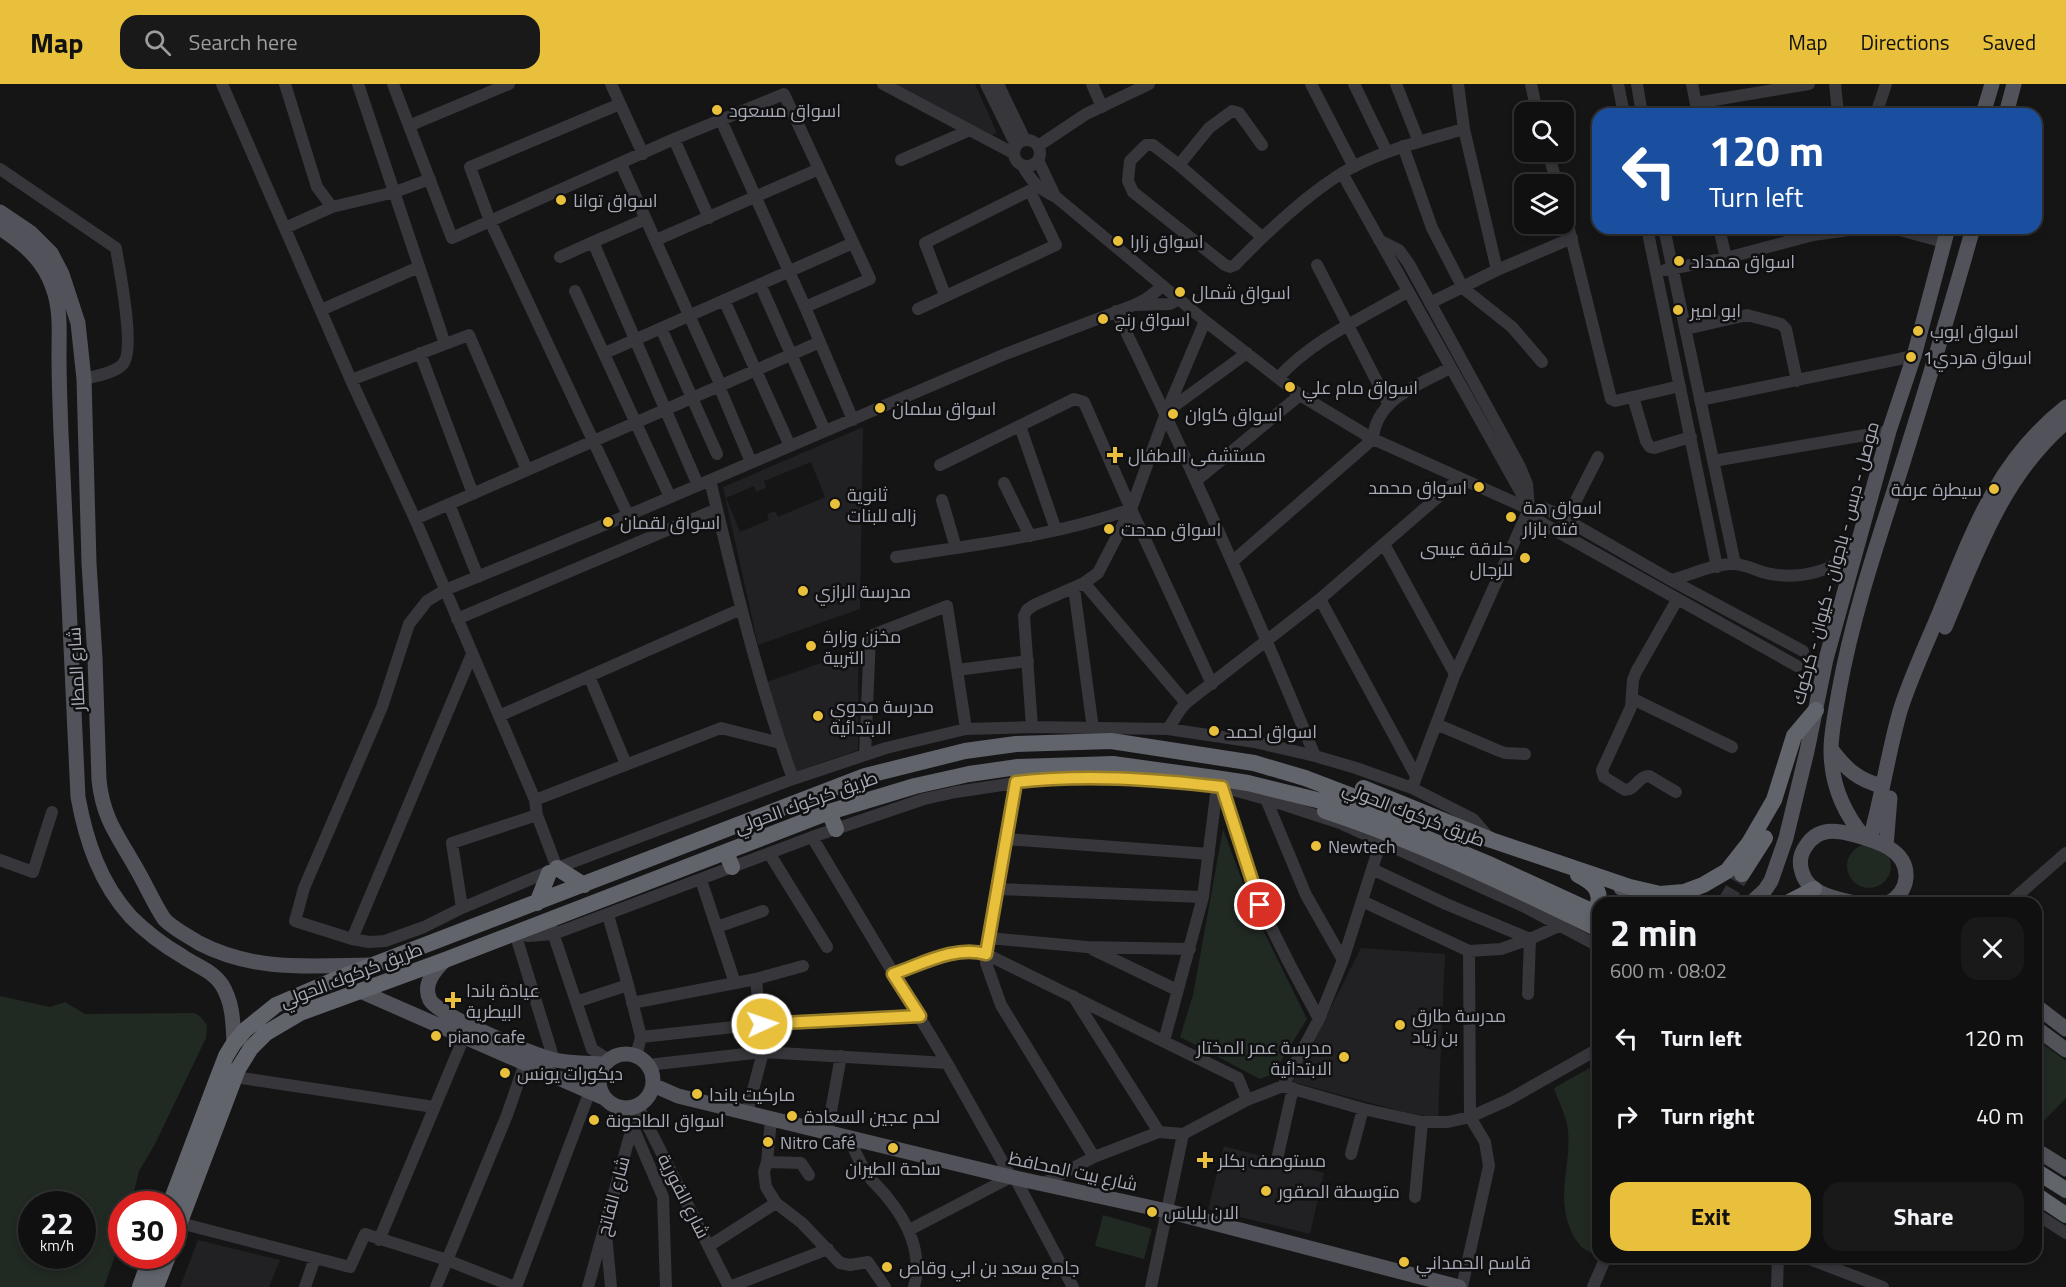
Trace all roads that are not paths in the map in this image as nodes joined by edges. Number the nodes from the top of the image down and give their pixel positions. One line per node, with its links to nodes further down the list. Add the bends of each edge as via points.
1 (222, 84): 67 (street)
2 (285, 84): 61 (street, via 317,187)
3 (358, 84): 58 (street)
4 (393, 84): 37 (street)
5 (508, 84): 37 (street)
6 (611, 84): 26 (street)
7 (883, 84): 39 (street)
8 (986, 84): 43 (street)
9 (998, 84): 43 (street)
10 (1092, 84): 27 (street)
11 (1149, 84): 27 (street)
12 (1311, 84): 55 (street)
13 (1354, 84): 46 (street)
14 (1396, 84): 41 (street)
15 (1458, 84): 38 (street)
16 (1531, 84): 25 (street)
17 (1618, 84): 28 (street)
18 (1636, 84): 29 (street)
19 (1692, 84): 30 (street)
20 (1809, 84): 31 (street)
21 (1835, 84): 32 (street)
22 (1886, 84): 33 (street)
23 (1992, 84): 34 (main road)
24 (2014, 84): 35 (main road)
25 (1535, 102)
26 (620, 104): 47 (street); 65 (street, via 470,167)
27 (1102, 106): 44 (street)
28 (1623, 108)
29 (1641, 108)
30 (1697, 108)
31 (1701, 108)
32 (1837, 108)
33 (1878, 108)
34 (1985, 108)
35 (2008, 108)
36 (721, 120): 40 (street); 54 (street, via 784,94); 60 (street)
37 (411, 125): 56 (street)
38 (1464, 129): 41 (street); 86 (street)
39 (970, 130): 43 (street); 48 (street)
40 (674, 139): 47 (street); 63 (street)
41 (1419, 142): 45 (street)
42 (1262, 145): 51 (street, via 1239,113 1232,111 1209,128)
43 (1018, 146): 44 (street, via 1032,141); 52 (street, via 1016,161)
44 (1038, 146): 49 (street)
45 (1403, 146): 46 (street); 91 (street, via 1432,228)
46 (1387, 152): 55 (street)
47 (643, 154): 50 (street)
48 (901, 160)
49 (1038, 160): 52 (street); 59 (street)
50 (621, 164): 64 (street); 65 (street)
51 (1179, 165): 75 (street); 75 (street, via 1153,145 1146,145 1130,161 1129,185 1136,195 1228,267 1235,265)
52 (1023, 166): 57 (street)
53 (0, 169): 122 (street, via 116,248 128,353 117,368)
54 (819, 169): 60 (street); 80 (street)
55 (1348, 170): 75 (street); 78 (street)
56 (430, 179): 58 (street); 65 (street, via 452,238)
57 (1034, 189): 59 (street); 94 (street, via 925,243); 94 (street, via 1056,245)
58 (395, 192): 61 (street); 84 (street)
59 (1056, 197): 90 (street)
60 (756, 198): 63 (street); 87 (street)
61 (332, 207): 67 (street)
62 (0, 212): 122 (main road, شارع المطار, via 43,243 59,267 78,323)
63 (709, 218): 77 (street)
64 (646, 219): 77 (street); 79 (street)
65 (490, 221): 143 (street)
66 (0, 228): 165 (main road, شارع المطار, via 36,257 56,296)
67 (285, 228): 100 (street)
68 (1571, 234): 76 (street)
69 (1648, 234): 88 (street)
70 (1665, 234): 85 (street)
71 (1720, 234): 82 (street)
72 (1820, 234): 82 (street)
73 (1971, 234): 208 (main road, via 1935,364 1868,573 1845,662)
74 (1946, 235): 117 (main road, موصل - دبس - باجوان - كيوان - كركوك)
75 (1262, 237)
76 (1572, 238): 86 (street); 129 (street, via 1610,396 1615,401)
77 (656, 240): 103 (street)
78 (1379, 240): 93 (street); 97 (street, via 1405,255)
79 (593, 242): 81 (street); 108 (street)
80 (854, 243): 87 (street); 99 (street, via 870,279)
81 (560, 257)
82 (1726, 258): 85 (street)
83 (1317, 265): 105 (street)
84 (419, 267): 100 (street); 111 (street)
85 (1672, 268): 88 (street); 107 (street)
86 (1497, 270): 91 (street)
87 (789, 271): 89 (street); 99 (street)
88 (1656, 272): 126 (street)
89 (760, 284): 96 (street); 116 (street)
90 (1162, 286): 95 (street); 98 (street)
91 (1463, 288): 97 (street); 118 (street, via 1512,327)
92 (575, 291): 114 (street)
93 (1407, 292): 105 (street); 112 (street)
94 (945, 295): 101 (street)
95 (1179, 299): 98 (street, via 1170,304); 104 (street)
96 (724, 300): 103 (street); 120 (street)
97 (1430, 303): 109 (street)
98 (1134, 305): 102 (street)
99 (805, 307): 110 (street)
100 (321, 309): 123 (street)
101 (918, 309)
102 (1116, 311): 134 (street); 135 (street)
103 (690, 315): 106 (street); 125 (street)
104 (1205, 321): 115 (street); 134 (street)
105 (1349, 325): 121 (street, via 1299,357); 131 (street)
106 (661, 328): 108 (street); 128 (street)
107 (1686, 329): 124 (street, via 1747,315 1782,324); 130 (street)
108 (635, 339): 114 (street); 133 (street)
109 (1450, 339): 112 (street); 161 (street, via 1520,467 1527,484)
110 (820, 342): 116 (street); 135 (street)
111 (445, 344): 113 (street); 150 (street, via 469,335)
112 (1438, 346): 119 (street)
113 (420, 353): 123 (street); 155 (street)
114 (604, 353): 137 (street)
115 (1247, 353): 121 (street); 134 (street)
116 (792, 355): 120 (street); 139 (street)
117 (1914, 356): 124 (street); 140 (main road, موصل - دبس - باجوان - كيوان - كركوك)
118 (1542, 362)
119 (1450, 368): 131 (street); 161 (street)
120 (757, 370): 125 (street); 144 (street)
121 (1278, 378): 127 (street)
122 (84, 379): 163 (main road, شارع المطار)
123 (351, 380): 164 (street)
124 (1797, 381): 130 (street)
125 (720, 386): 128 (street); 147 (street)
126 (1680, 386): 129 (street); 141 (street)
127 (1300, 395): 142 (street); 152 (street)
128 (693, 398): 133 (street); 145 (street)
129 (1633, 398): 141 (street, via 1650,447)
130 (1700, 400): 148 (street)
131 (1388, 403): 142 (street, via 1376,422)
132 (2066, 407): 194 (main road, via 2031,438 1994,490 1978,521)
133 (665, 410): 137 (street); 153 (street)
134 (1166, 413): 152 (street); 160 (street)
135 (853, 420): 139 (street)
136 (2066, 422): 194 (main road, via 2015,480 1995,512)
137 (636, 423): 143 (street); 156 (street)
138 (1020, 426): 149 (street); 160 (street, via 1074,399 1084,402); 167 (street)
139 (825, 431): 144 (street)
140 (1889, 431): 148 (street); 171 (main road, موصل - دبس - باجوان - كيوان - كركوك)
141 (1691, 437): 175 (street)
142 (1373, 439): 151 (street); 173 (street)
143 (594, 441): 150 (street); 162 (street)
144 (790, 446): 147 (street)
145 (717, 454)
146 (1598, 457): 166 (street)
147 (751, 462): 153 (street)
148 (1713, 462): 174 (street)
149 (940, 465)
150 (527, 470): 155 (street)
151 (1460, 478): 161 (street); 169 (street)
152 (1196, 481): 173 (street)
153 (704, 483): 156 (street); 159 (street)
154 (1004, 483): 168 (street)
155 (473, 494): 158 (street)
156 (670, 497): 162 (street)
157 (942, 500): 170 (street)
158 (449, 504): 164 (street); 176 (street)
159 (717, 509): 182 (street); 183 (street)
160 (1131, 509): 167 (street); 178 (street, via 1098,573); 195 (street)
161 (1529, 509): 166 (street, via 1543,508); 181 (street, via 1542,522); 192 (street)
162 (628, 515): 176 (street)
163 (88, 518): 165 (main road); 229 (main road, شارع المطار, via 99,780)
164 (415, 519): 179 (street)
165 (67, 520): 230 (main road, شارع المطار, via 78,797)
166 (1566, 520): 177 (street)
167 (1056, 530): 168 (street)
168 (1030, 536): 170 (street)
169 (1384, 544): 180 (street); 192 (street)
170 (956, 548): 172 (street)
171 (1855, 554): 174 (street, via 1828,569 1801,575 1770,574); 199 (main road, موصل - دبس - باجوان - كيوان - كركوك, via 1826,659)
172 (896, 557)
173 (1233, 561): 186 (street)
174 (1735, 564): 175 (street)
175 (1717, 567): 177 (street)
176 (478, 577): 179 (street)
177 (1671, 580): 184 (street)
178 (1079, 586): 189 (street, via 1027,610 1024,622); 197 (street); 203 (street)
179 (445, 590): 183 (street); 276 (street, via 427,601 409,624 382,707 299,904 295,921)
180 (1320, 599): 186 (street); 218 (street)
181 (1677, 600): 185 (street); 196 (street, via 1636,672)
182 (741, 609): 193 (street); 205 (street)
183 (457, 619): 188 (street)
184 (1744, 620): 185 (street); 187 (street)
185 (1737, 633): 190 (street)
186 (1268, 640): 195 (street); 211 (street)
187 (1803, 651)
188 (472, 654): 198 (street); 276 (street)
189 (1028, 661): 191 (street); 201 (street)
190 (1797, 666)
191 (957, 670): 202 (street); 210 (street, via 947,606 870,636)
192 (1455, 674): 200 (street)
193 (589, 676): 198 (street); 212 (street)
194 (1917, 680): 220 (main road, via 1893,736); 239 (main road, via 1896,759)
195 (1212, 684): 197 (street)
196 (1633, 699): 207 (street); 222 (street, via 1602,774 1625,790 1649,776)
197 (1186, 704): 204 (street)
198 (499, 716): 224 (street)
199 (1815, 717): 234 (main road, موصل - دبس - باجوان - كيوان - كركوك); 248 (highway, via 1801,746 1783,804); 249 (highway, via 1794,736 1764,820 1727,871 1693,889 1672,894 1646,892)
200 (1436, 724): 209 (street, via 1505,753); 218 (street)
201 (1032, 727): 202 (street); 203 (street)
202 (966, 729): 210 (street)
203 (1093, 729): 204 (street)
204 (1168, 729): 211 (street)
205 (780, 743): 212 (street, via 721,728); 216 (street)
206 (994, 747): 213 (highway, طريق كركوك الحولي, via 1111,741); 214 (highway); 251 (highway, طريق كركوك الحولي, via 938,756 865,776)
207 (1732, 747)
208 (1831, 749): 220 (main road, via 1855,776); 235 (main road, via 1840,800 1853,825)
209 (1525, 754)
210 (865, 755): 216 (street)
211 (1315, 756): 218 (street)
212 (626, 764): 224 (street)
213 (1254, 764): 225 (highway, طريق كركوك الحولي, via 1305,778); 236 (highway, via 1276,761 1324,774)
214 (997, 769): 215 (highway, طريق كركوك الحولي); 227 (highway, طريق كركوك الحولي, via 915,786)
215 (1079, 771): 217 (street); 219 (highway, طريق كركوك الحولي, via 1113,764); 221 (street)
216 (793, 779): 247 (street)
217 (1016, 782): 231 (street, via 936,796); 233 (street)
218 (1414, 782): 236 (street, via 1473,819)
219 (1248, 783): 225 (highway, طريق كركوك الحولي); 262 (highway, via 1272,795 1390,835)
220 (1882, 786): 235 (main road, via 1879,809)
221 (1220, 787): 223 (street); 241 (street); 300 (street, via 1260,905)
222 (1676, 792)
223 (1266, 799): 237 (street); 285 (street, via 1306,895)
224 (535, 800): 228 (street)
225 (1360, 805): 260 (highway, طريق كركوك الحولي, via 1476,846); 268 (highway, طريق كركوك الحولي)
226 (52, 812): 244 (street, via 33,872)
227 (829, 812): 231 (highway); 245 (highway, طريق كركوك الحولي)
228 (537, 814): 247 (street); 265 (street, via 452,843)
229 (107, 818): 230 (main road); 286 (main road, شارع المطار, via 165,919 185,935 224,955 271,965)
230 (83, 823): 307 (main road, شارع المطار, via 97,863 127,911 158,940 221,983 230,1005)
231 (836, 829): 232 (street)
232 (812, 837): 240 (street); 288 (street)
233 (1006, 838): 241 (street); 252 (street)
234 (1786, 838): 238 (main road); 257 (main road, موصل - دبس - باجوان - كيوان - كركوك, via 1771,881)
235 (1867, 838): 238 (main road, via 1830,831); 239 (main road)
236 (1491, 840): 243 (highway)
237 (1381, 841): 246 (street); 262 (street)
238 (1807, 844): 253 (main road, via 1800,865)
239 (1886, 846): 258 (main road, via 1902,859 1906,870 1903,889)
240 (769, 853): 245 (street); 280 (street)
241 (1209, 854): 254 (street)
242 (2066, 854): 259 (street)
243 (1545, 858): 249 (highway); 255 (highway, via 1593,884)
244 (0, 860)
245 (729, 860): 250 (street); 272 (highway, طريق كركوك الحولي)
246 (1372, 869): 261 (street); 277 (street)
247 (553, 871): 251 (highway); 263 (highway); 265 (street)
248 (1742, 874)
249 (1605, 878): 256 (main road)
250 (701, 880): 269 (street); 273 (street)
251 (584, 885): 263 (highway, طريق كركوك الحولي)
252 (996, 889): 254 (street); 275 (street)
253 (1816, 895)
254 (1203, 897): 281 (street)
255 (1599, 897)
256 (1637, 897)
257 (1759, 897)
258 (1896, 897)
259 (2016, 897)
260 (1592, 900)
261 (1362, 901): 282 (street); 285 (street)
262 (1527, 901): 264 (highway); 270 (street)
263 (537, 903): 286 (highway, طريق كركوك الحولي)
264 (1556, 907): 266 (highway, via 1581,912); 271 (highway)
265 (462, 909): 276 (street, via 394,938 369,942)
266 (1592, 909)
267 (763, 911): 273 (street)
268 (1592, 911)
269 (608, 915): 272 (street); 291 (street)
270 (1561, 925): 277 (street); 278 (street)
271 (1592, 925)
272 (551, 927): 274 (highway, طريق كركوك الحولي); 296 (street)
273 (717, 927): 290 (street)
274 (515, 933): 284 (highway, طريق كركوك الحولي); 312 (street)
275 (989, 938): 279 (street); 283 (street)
276 (352, 939)
277 (1530, 939): 282 (street, via 1501,949); 294 (street)
278 (1592, 943)
279 (1087, 946): 281 (street); 292 (street)
280 (827, 947)
281 (1190, 949): 292 (street)
282 (1469, 951): 326 (street)
283 (986, 954): 288 (street, via 961,951); 295 (street); 337 (street, via 1000,1005)
284 (445, 960): 293 (highway, طريق كركوك الحولي); 303 (main road, via 430,977 430,999)
285 (1343, 960): 300 (street)
286 (373, 965): 307 (highway, طريق كركوك الحولي, via 276,1005)
287 (803, 966): 289 (street)
288 (893, 974): 299 (street)
289 (756, 979): 290 (street); 301 (street)
290 (735, 983): 297 (street)
291 (628, 985): 296 (street); 297 (street)
292 (1177, 990): 306 (street)
293 (360, 991): 303 (main road); 317 (highway, طريق كركوك الحولي, via 300,1012 276,1026 251,1048)
294 (1528, 994)
295 (1072, 995): 306 (street); 330 (street)
296 (576, 1002): 314 (street, via 591,1049)
297 (632, 1003): 305 (street)
298 (2042, 1011): 302 (main road)
299 (920, 1016): 301 (street); 316 (street)
300 (1320, 1019): 318 (street)
301 (762, 1024): 305 (street); 309 (street)
302 (2066, 1029)
303 (466, 1031): 312 (main road); 315 (main road); 323 (street)
304 (2042, 1032): 308 (main road)
305 (641, 1037): 313 (street)
306 (1164, 1041): 321 (street, via 1238,1078)
307 (234, 1043): 345 (highway, طريق كركوك الحولي)
308 (2066, 1050)
309 (764, 1052): 311 (street); 313 (street); 325 (street)
310 (1592, 1052): 326 (street)
311 (841, 1056): 316 (street); 331 (street)
312 (554, 1060): 314 (main road)
313 (642, 1061): 314 (main road, via 621,1055); 319 (main road, via 653,1078)
314 (607, 1062): 320 (main road, via 599,1077)
315 (525, 1063): 320 (main road); 363 (street)
316 (947, 1063): 342 (street)
317 (235, 1077): 323 (street); 351 (highway, طريق كركوك الحولي)
318 (1288, 1087): 321 (street); 324 (street); 336 (street)
319 (651, 1090): 322 (main road); 325 (main road, شارع بيت المحافظ)
320 (597, 1095): 322 (main road, via 619,1108); 376 (street)
321 (1247, 1100): 332 (street)
322 (638, 1106): 329 (street, شارع الفاتح); 346 (street, شارع القورية)
323 (434, 1107): 359 (street)
324 (1363, 1109): 328 (street); 334 (street)
325 (747, 1113): 327 (main road, شارع بيت المحافظ)
326 (1470, 1117): 328 (street); 384 (street, via 1485,1142 1489,1166)
327 (771, 1119): 331 (main road, شارع بيت المحافظ); 338 (street)
328 (1422, 1122): 348 (street)
329 (632, 1125): 347 (street); 356 (street, شارع الفاتح)
330 (1159, 1132): 332 (street); 337 (street)
331 (827, 1133): 333 (main road, شارع بيت المحافظ)
332 (1183, 1134): 352 (street)
333 (849, 1138): 342 (main road, شارع بيت المحافظ); 357 (street, via 865,1171)
334 (1351, 1154)
335 (2042, 1154): 339 (main road)
336 (1278, 1155)
337 (1094, 1157): 343 (street)
338 (767, 1162): 340 (street, via 801,1163); 350 (street, via 766,1187)
339 (2066, 1169)
340 (809, 1175)
341 (2042, 1176): 344 (highway)
342 (1013, 1178): 343 (main road, شارع بيت المحافظ); 357 (street); 371 (street)
343 (1042, 1184): 352 (main road, شارع بيت المحافظ)
344 (2066, 1190)
345 (175, 1191)
346 (683, 1195): 347 (street); 360 (street, شارع القورية)
347 (663, 1197): 379 (street)
348 (1415, 1197)
349 (2042, 1199): 353 (highway)
350 (776, 1203): 360 (street); 361 (street)
351 (186, 1207)
352 (1167, 1211): 369 (main road, شارع بيت المحافظ); 383 (street)
353 (2066, 1215)
354 (2042, 1218): 358 (street)
355 (186, 1225): 362 (street)
356 (605, 1228): 377 (street, شارع الفاتح); 378 (street)
357 (909, 1230): 370 (street, via 915,1250)
358 (2066, 1233)
359 (379, 1240): 362 (street, via 365,1234 351,1267); 363 (street)
360 (709, 1246): 380 (street, شارع القورية)
361 (828, 1249): 380 (street); 381 (street, via 842,1264 868,1262)
362 (315, 1258): 374 (street)
363 (447, 1260): 375 (street); 376 (street)
364 (1603, 1263): 385 (street)
365 (1778, 1263): 386 (street)
366 (1820, 1263): 387 (street)
367 (152, 1269): 372 (highway)
368 (158, 1269): 373 (highway)
369 (1414, 1281): 384 (main road, شارع بيت المحافظ)
370 (915, 1282): 382 (street)
371 (1069, 1285)
372 (140, 1287)
373 (156, 1287)
374 (305, 1287)
375 (436, 1287)
376 (515, 1287)
377 (588, 1287)
378 (611, 1287)
379 (666, 1287)
380 (729, 1287)
381 (885, 1287)
382 (924, 1287)
383 (1151, 1287)
384 (1461, 1287)
385 (1593, 1287)
386 (1777, 1287)
387 (1883, 1287)

